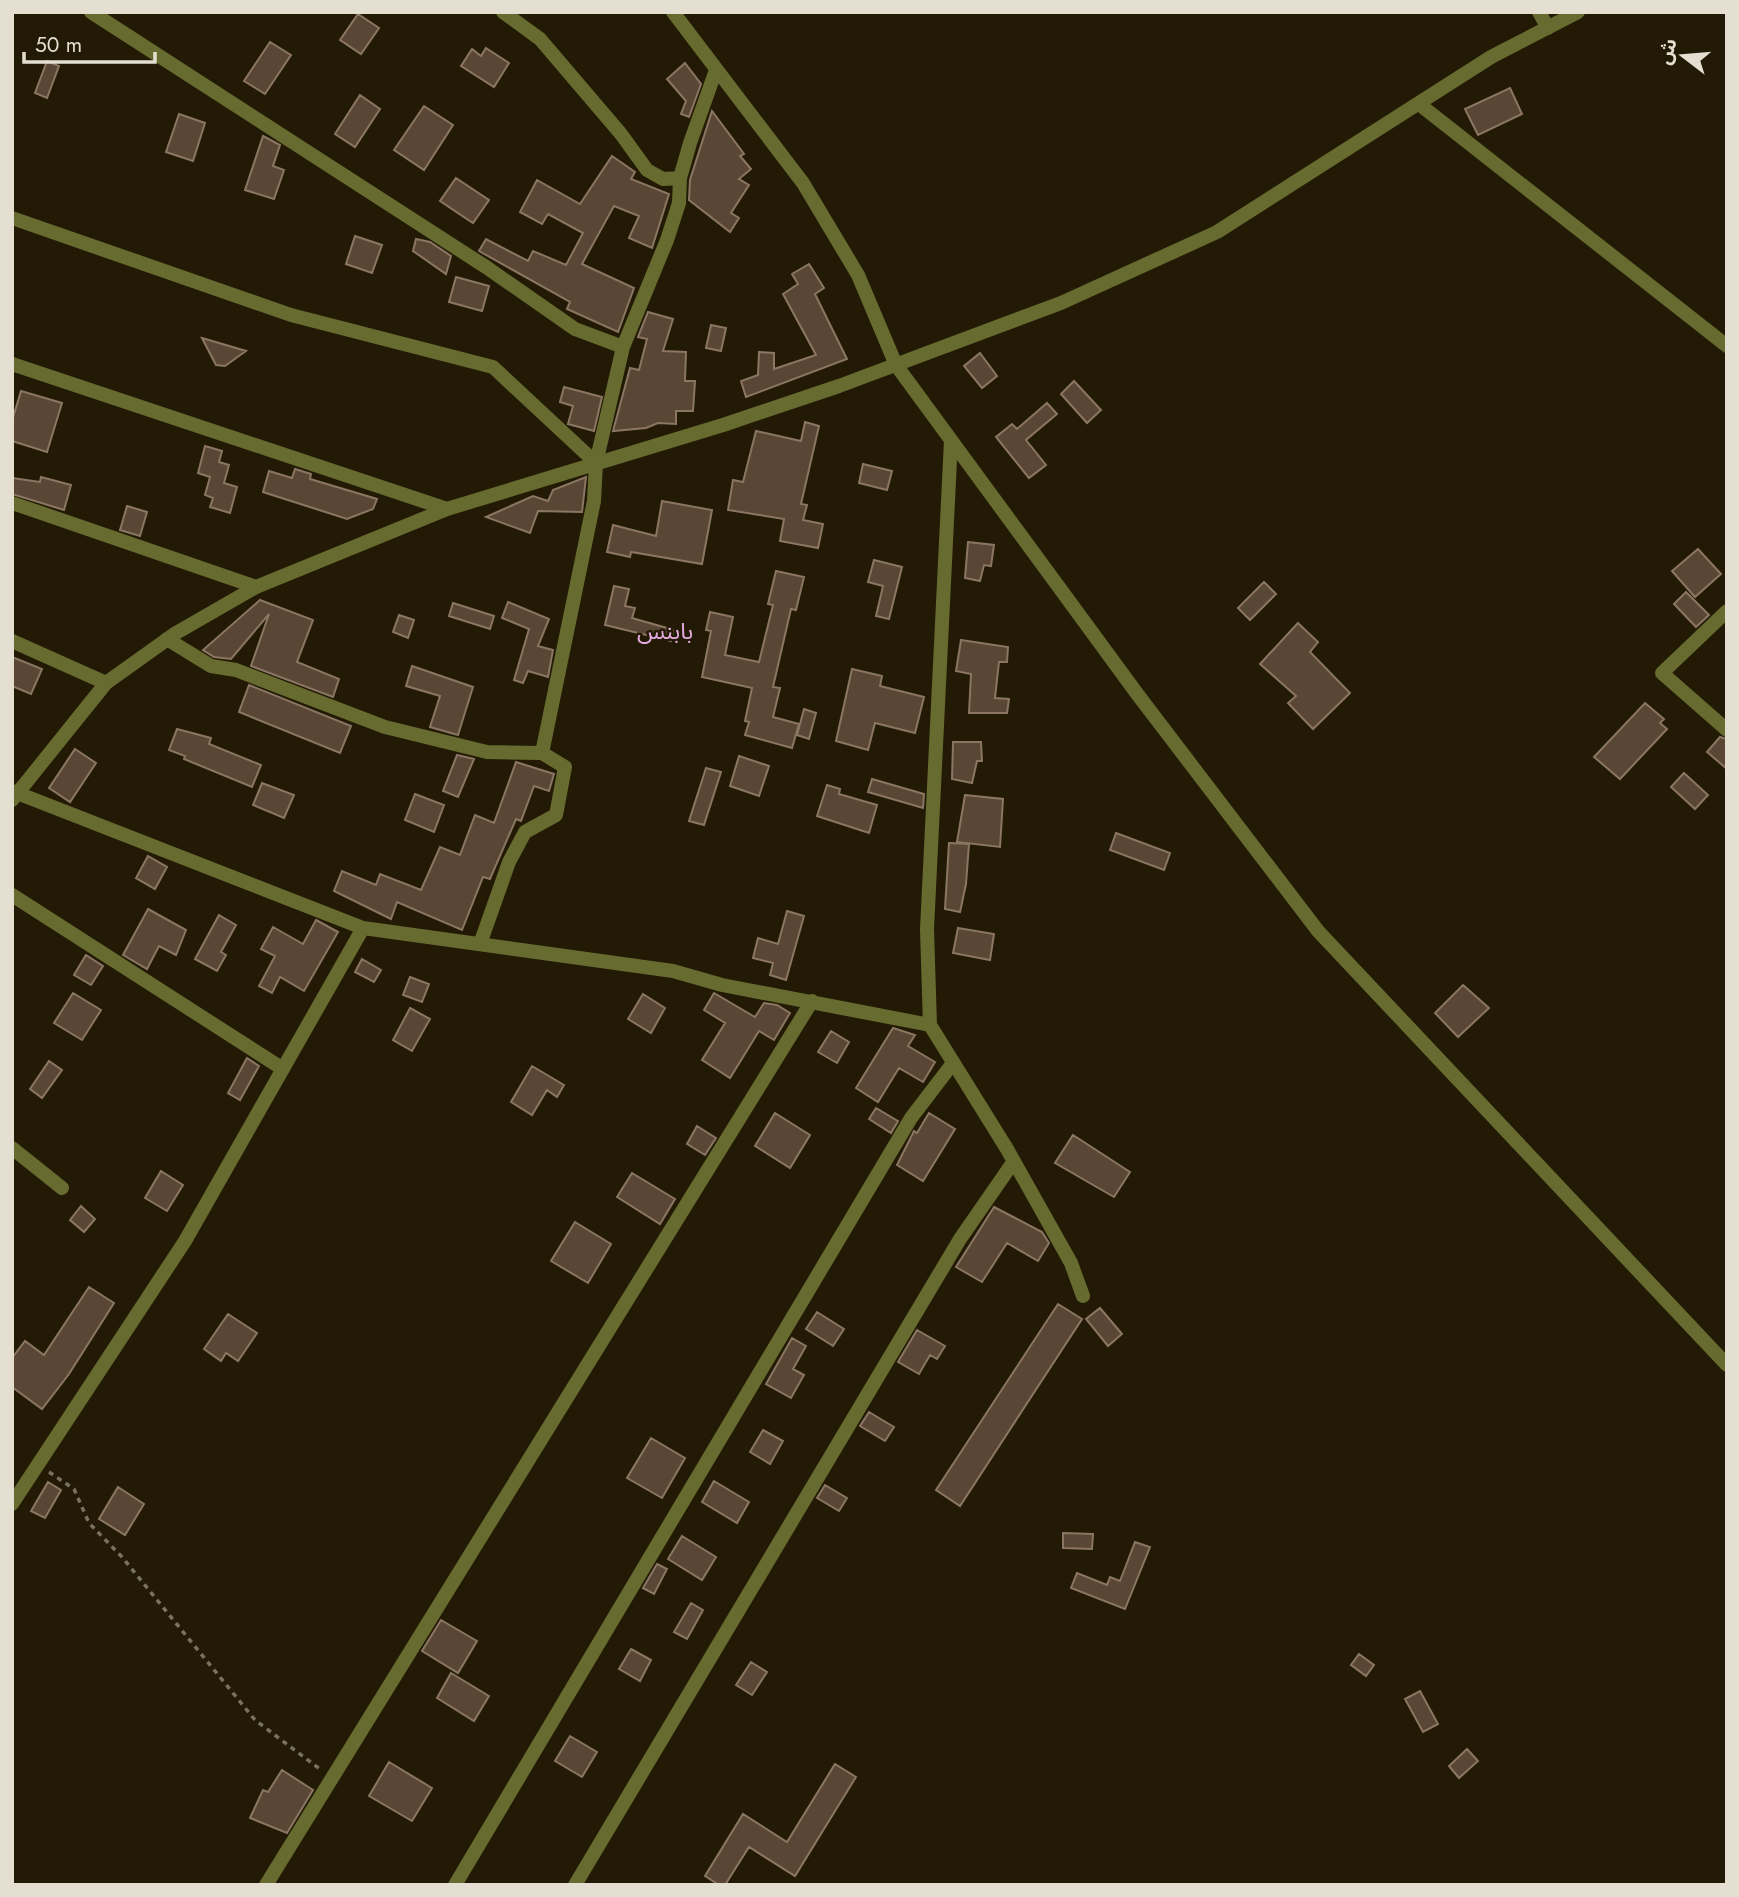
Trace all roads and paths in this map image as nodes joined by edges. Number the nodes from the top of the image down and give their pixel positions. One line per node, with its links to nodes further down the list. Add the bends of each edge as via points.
1 (90, 12): 12 (street, via 575,329)
2 (503, 12): 9 (street, via 540,39 647,170 663,179)
3 (673, 12): 7 (street)
4 (1539, 12): 6 (street)
5 (1578, 12): 6 (street)
6 (1548, 27): 8 (street, via 1490,57)
7 (716, 70): 9 (street); 14 (street, via 803,183 858,275)
8 (1419, 104): 11 (street); 14 (street, via 1217,232 1061,303)
9 (680, 178): 12 (street, via 679,203 667,240)
10 (12, 218): 16 (street, via 291,315 493,367)
11 (1727, 346)
12 (623, 347): 16 (street)
13 (12, 364): 18 (street)
14 (896, 365): 15 (street); 16 (street)
15 (951, 440): 31 (street, via 927,929); 38 (street, via 1318,931)
16 (596, 463): 18 (street); 25 (street, via 594,501)
17 (12, 503): 19 (street)
18 (447, 509): 19 (street)
19 (256, 587): 21 (street)
20 (1727, 611): 24 (street, via 1662,673)
21 (167, 639): 23 (street); 25 (street, via 211,666 236,670 385,727 487,752)
22 (12, 642): 23 (street)
23 (106, 683): 26 (street)
24 (1727, 730)
25 (542, 753): 29 (street, via 565,767 556,815 525,832 509,862)
26 (14, 795): 28 (street)
27 (12, 895): 33 (street)
28 (363, 928): 29 (street); 33 (street)
29 (480, 944): 30 (street, via 673,971)
30 (812, 1001): 31 (street); 41 (street)
31 (930, 1025): 32 (street)
32 (953, 1063): 35 (street); 43 (street, via 911,1118)
33 (283, 1069): 39 (street, via 185,1241)
34 (12, 1148): 36 (street)
35 (1014, 1161): 37 (street, via 1071,1263); 44 (street, via 960,1239)
36 (61, 1188)
37 (1083, 1296)
38 (1727, 1365)
39 (38, 1464): 40 (street); 41 (path, via 74,1489 89,1523 254,1720)
40 (12, 1504)
41 (331, 1778): 42 (street)
42 (266, 1885)
43 (455, 1885)
44 (575, 1885)

